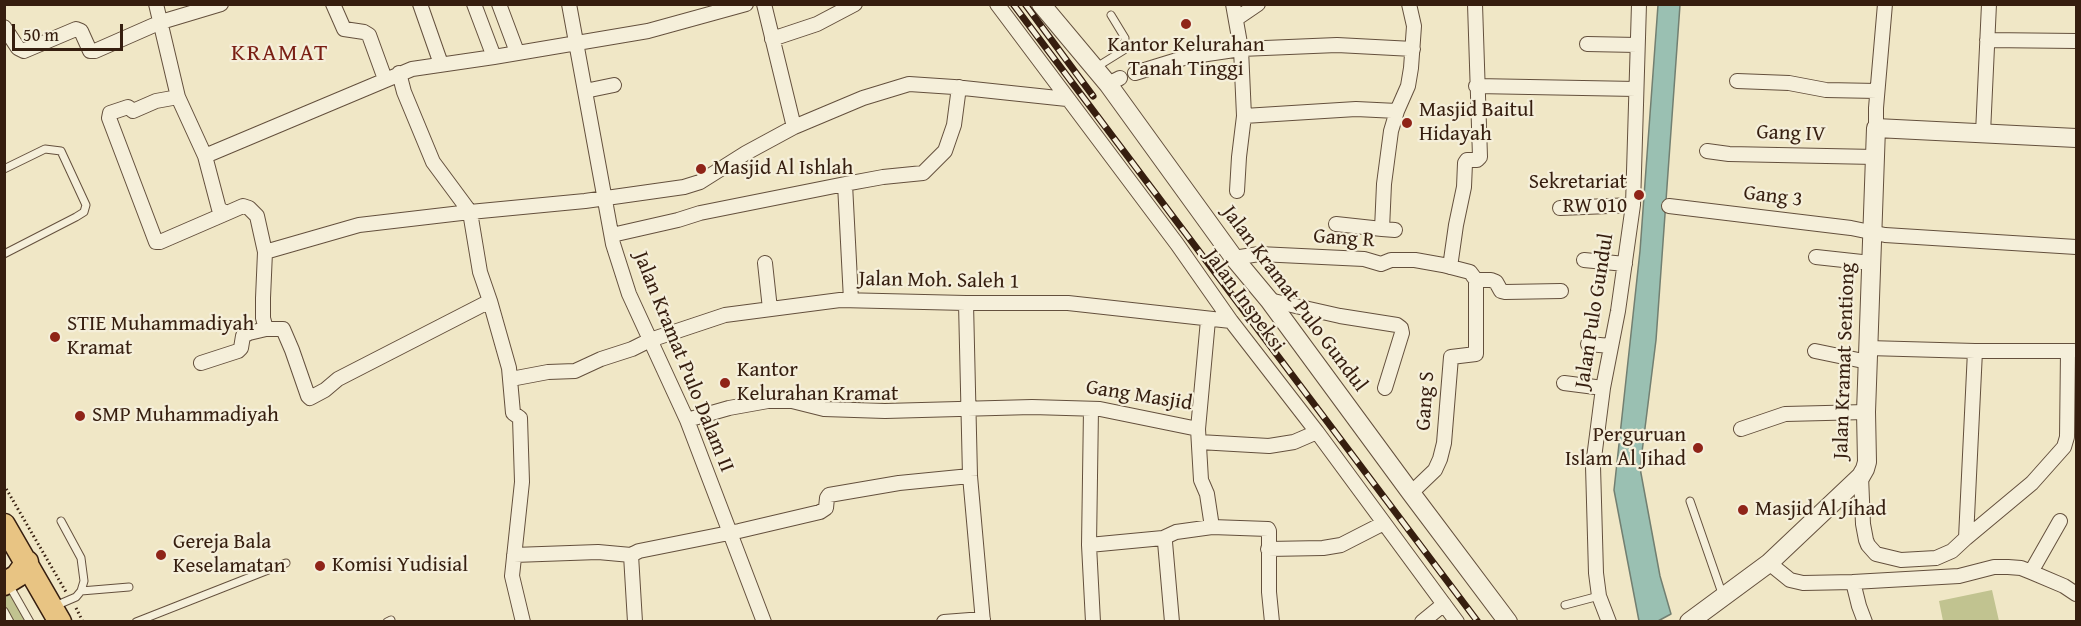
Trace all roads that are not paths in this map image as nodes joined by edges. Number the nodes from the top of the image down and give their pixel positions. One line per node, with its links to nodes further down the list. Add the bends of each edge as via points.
1 (156, 4): 22 (street)
2 (220, 4): 22 (street)
3 (333, 4): 38 (street, via 344,29 369,35)
4 (420, 4): 34 (street)
5 (474, 4): 33 (street)
6 (499, 4): 32 (street)
7 (569, 4): 27 (street, Jalan Kramat Pulo Dalam II)
8 (746, 4): 27 (street, via 648,31)
9 (764, 4): 24 (street)
10 (855, 4): 24 (street, via 817,24)
11 (997, 4): 47 (street, Jalan Inspeksi)
12 (1233, 4): 21 (street)
13 (1258, 4): 21 (street)
14 (1409, 4): 31 (street, via 1414,26)
15 (1475, 4): 41 (street)
16 (1639, 4): 29 (street, Jalan Pulo Gundul)
17 (1885, 4): 45 (street)
18 (1989, 4): 25 (street)
19 (1042, 5): 35 (street, Jalan Kramat Pulo Gundul)
20 (1111, 15): 35 (lane, via 1125,38 1124,50)
21 (1236, 19): 30 (street)
22 (161, 22): 23 (street, via 95,51 90,51 81,31 76,29 24,51); 46 (street)
23 (4, 27)
24 (772, 39): 50 (street)
25 (1987, 40): 26 (street); 52 (street)
26 (2076, 41)
27 (575, 43): 32 (street); 44 (street, Jalan Kramat Pulo Dalam II)
28 (1587, 44): 29 (street)
29 (1637, 45): 43 (street, Jalan Pulo Gundul)
30 (1241, 49): 31 (street, via 1337,45); 37 (street, via 1187,57); 49 (street)
31 (1413, 49): 48 (street, via 1408,86)
32 (517, 52): 33 (street)
33 (494, 57): 34 (street)
34 (441, 64): 36 (street)
35 (1095, 68): 73 (street, Jalan Kramat Pulo Gundul, via 1114,81)
36 (399, 73): 38 (street); 64 (street, via 433,162)
37 (1135, 74)
38 (385, 79): 55 (street)
39 (1737, 81): 45 (street)
40 (614, 86): 44 (street)
41 (1476, 86): 43 (street); 78 (street, via 1480,158 1465,163)
42 (959, 87): 47 (street); 50 (street, via 909,84); 58 (street, via 954,125 945,151 923,173)
43 (1636, 89): 61 (street, Jalan Pulo Gundul)
44 (585, 91): 60 (street, Jalan Kramat Pulo Dalam II)
45 (1877, 91): 51 (street)
46 (178, 97): 55 (street); 65 (street, via 133,111 128,107 110,113 109,118 156,242)
47 (1067, 99): 87 (street, Jalan Inspeksi)
48 (1397, 111): 49 (street, via 1356,109); 66 (street, via 1387,158 1388,230)
49 (1244, 116): 59 (street)
50 (794, 127): 60 (street, via 700,182)
51 (1876, 129): 52 (street); 56 (street, Jalan Kramat Sentiong)
52 (1983, 133): 53 (street)
53 (2076, 138)
54 (1707, 151): 56 (street, Gang IV)
55 (205, 156): 65 (street, via 219,209)
56 (1875, 158): 67 (street, Jalan Kramat Sentiong)
57 (4, 169): 71 (lane, via 45,149 61,151 86,205 76,218)
58 (845, 184): 68 (street); 81 (street)
59 (1237, 191)
60 (605, 199): 64 (street); 68 (street, Jalan Kramat Pulo Dalam II)
61 (1633, 205): 63 (street); 77 (street, Jalan Pulo Gundul)
62 (1669, 206): 67 (street, Gang 3)
63 (1560, 208)
64 (470, 212): 70 (street, via 359,225); 83 (street, via 480,272)
65 (227, 213): 70 (street, via 243,206 257,216)
66 (1336, 224)
67 (1872, 233): 69 (street, Gang 3); 76 (street, Jalan Kramat Sentiong)
68 (612, 235): 89 (street, Jalan Kramat Pulo Dalam II, via 629,294)
69 (2076, 247)
70 (265, 252): 88 (street)
71 (4, 254)
72 (1816, 256): 76 (street)
73 (1234, 258): 78 (street, Gang R, via 1259,254 1364,259 1381,264 1415,260); 82 (street, Jalan Kramat Pulo Gundul)
74 (1584, 260): 77 (street)
75 (765, 263): 85 (street)
76 (1871, 263): 95 (street, Jalan Kramat Sentiong)
77 (1625, 264): 91 (street, Jalan Pulo Gundul)
78 (1450, 267): 79 (street, via 1470,273)
79 (1476, 280): 80 (street, via 1496,282 1505,292); 110 (street, Gang S, via 1476,354 1451,357 1440,459 1435,470)
80 (1561, 291)
81 (851, 300): 84 (street, Jalan Moh. Saleh 1); 85 (street, Jalan Moh. Saleh 1)
82 (1269, 300): 99 (street, via 1401,328); 110 (street, Jalan Kramat Pulo Gundul)
83 (490, 301): 88 (street, via 338,379 310,398 284,331); 97 (street)
84 (966, 303): 86 (street, Jalan Moh. Saleh 1, via 1091,304); 101 (street)
85 (770, 309): 89 (street, Jalan Moh. Saleh 1, via 725,315)
86 (1208, 320): 87 (street, Jalan Moh. Saleh 1); 107 (street, Gang Masjid)
87 (1231, 321): 106 (street, Jalan Inspeksi)
88 (266, 329): 96 (street, via 243,336 238,351)
89 (650, 340): 97 (street, Jalan Moh. Saleh 1, via 575,371); 104 (street, Jalan Kramat Pulo Dalam II)
90 (1588, 344): 91 (street)
91 (1611, 346): 100 (street, Jalan Pulo Gundul)
92 (1815, 351): 95 (street)
93 (1975, 351): 94 (street); 95 (street); 119 (street)
94 (2072, 351): 119 (street, via 2064,447 2032,483)
95 (1868, 355): 103 (street, Jalan Kramat Sentiong)
96 (201, 363)
97 (510, 379): 122 (street, via 513,413 520,418 522,482)
98 (1564, 383): 100 (street)
99 (1385, 388)
100 (1603, 388): 133 (street, Jalan Pulo Gundul, via 1593,466)
101 (967, 409): 102 (street, Gang Masjid); 104 (street, Gang Masjid, via 824,409 792,401 768,401); 108 (street)
102 (1091, 409): 107 (street, Gang Masjid); 120 (street)
103 (1866, 412): 105 (street, via 1785,414); 109 (street, Jalan Kramat Sentiong, via 1867,462)
104 (687, 420): 117 (street, Jalan Kramat Pulo Dalam II)
105 (1741, 429)
106 (1317, 432): 107 (street, via 1269,447); 114 (street, Jalan Inspeksi)
107 (1199, 435): 116 (street, via 1201,480)
108 (970, 476): 117 (street, via 830,495 824,510); 139 (street)
109 (1861, 476): 119 (street, via 1866,540 1876,554 1901,560 1935,558 1952,551); 126 (street, Jalan Kramat Sentiong)
110 (1411, 494): 152 (street, Jalan Kramat Pulo Gundul)
111 (1690, 501): 134 (lane)
112 (61, 521): 131 (lane, via 81,558)
113 (2060, 521): 127 (street)
114 (1384, 523): 121 (street, via 1341,545); 135 (street, Jalan Inspeksi)
115 (4, 525): 124 (main road)
116 (1212, 527): 118 (street); 121 (street, via 1268,529)
117 (729, 533): 123 (street); 145 (street, Jalan Kramat Pulo Dalam II)
118 (1162, 538): 120 (street); 148 (street, via 1166,542)
119 (1966, 538)
120 (1089, 545): 147 (street)
121 (1268, 549): 149 (street)
122 (514, 555): 123 (street); 143 (street, via 513,576)
123 (631, 555): 144 (street)
124 (27, 562): 128 (main road, via 17,576); 138 (main road)
125 (286, 563): 142 (lane)
126 (1768, 563): 129 (street, via 1790,580 1803,583); 134 (street, Jalan Kramat Sentiong)
127 (2031, 572): 129 (street, via 1994,567 1959,576); 132 (street)
128 (5, 582): 141 (lane)
129 (1853, 582): 155 (street)
130 (129, 586): 131 (lane)
131 (81, 591): 138 (lane)
132 (2076, 594)
133 (1599, 596): 136 (lane); 153 (street, Jalan Pulo Gundul)
134 (1723, 596): 154 (street, Jalan Kramat Sentiong)
135 (1444, 604): 150 (street); 151 (street, Jalan Inspeksi)
136 (1565, 605)
137 (4, 611): 140 (lane)
138 (53, 618)
139 (983, 620): 146 (street)
140 (10, 621)
141 (30, 621)
142 (136, 621)
143 (524, 621)
144 (635, 621)
145 (764, 621)
146 (944, 621)
147 (1093, 621)
148 (1172, 621)
149 (1272, 621)
150 (1422, 621)
151 (1457, 621)
152 (1508, 621)
153 (1609, 621)
154 (1689, 621)
155 (1866, 621)

